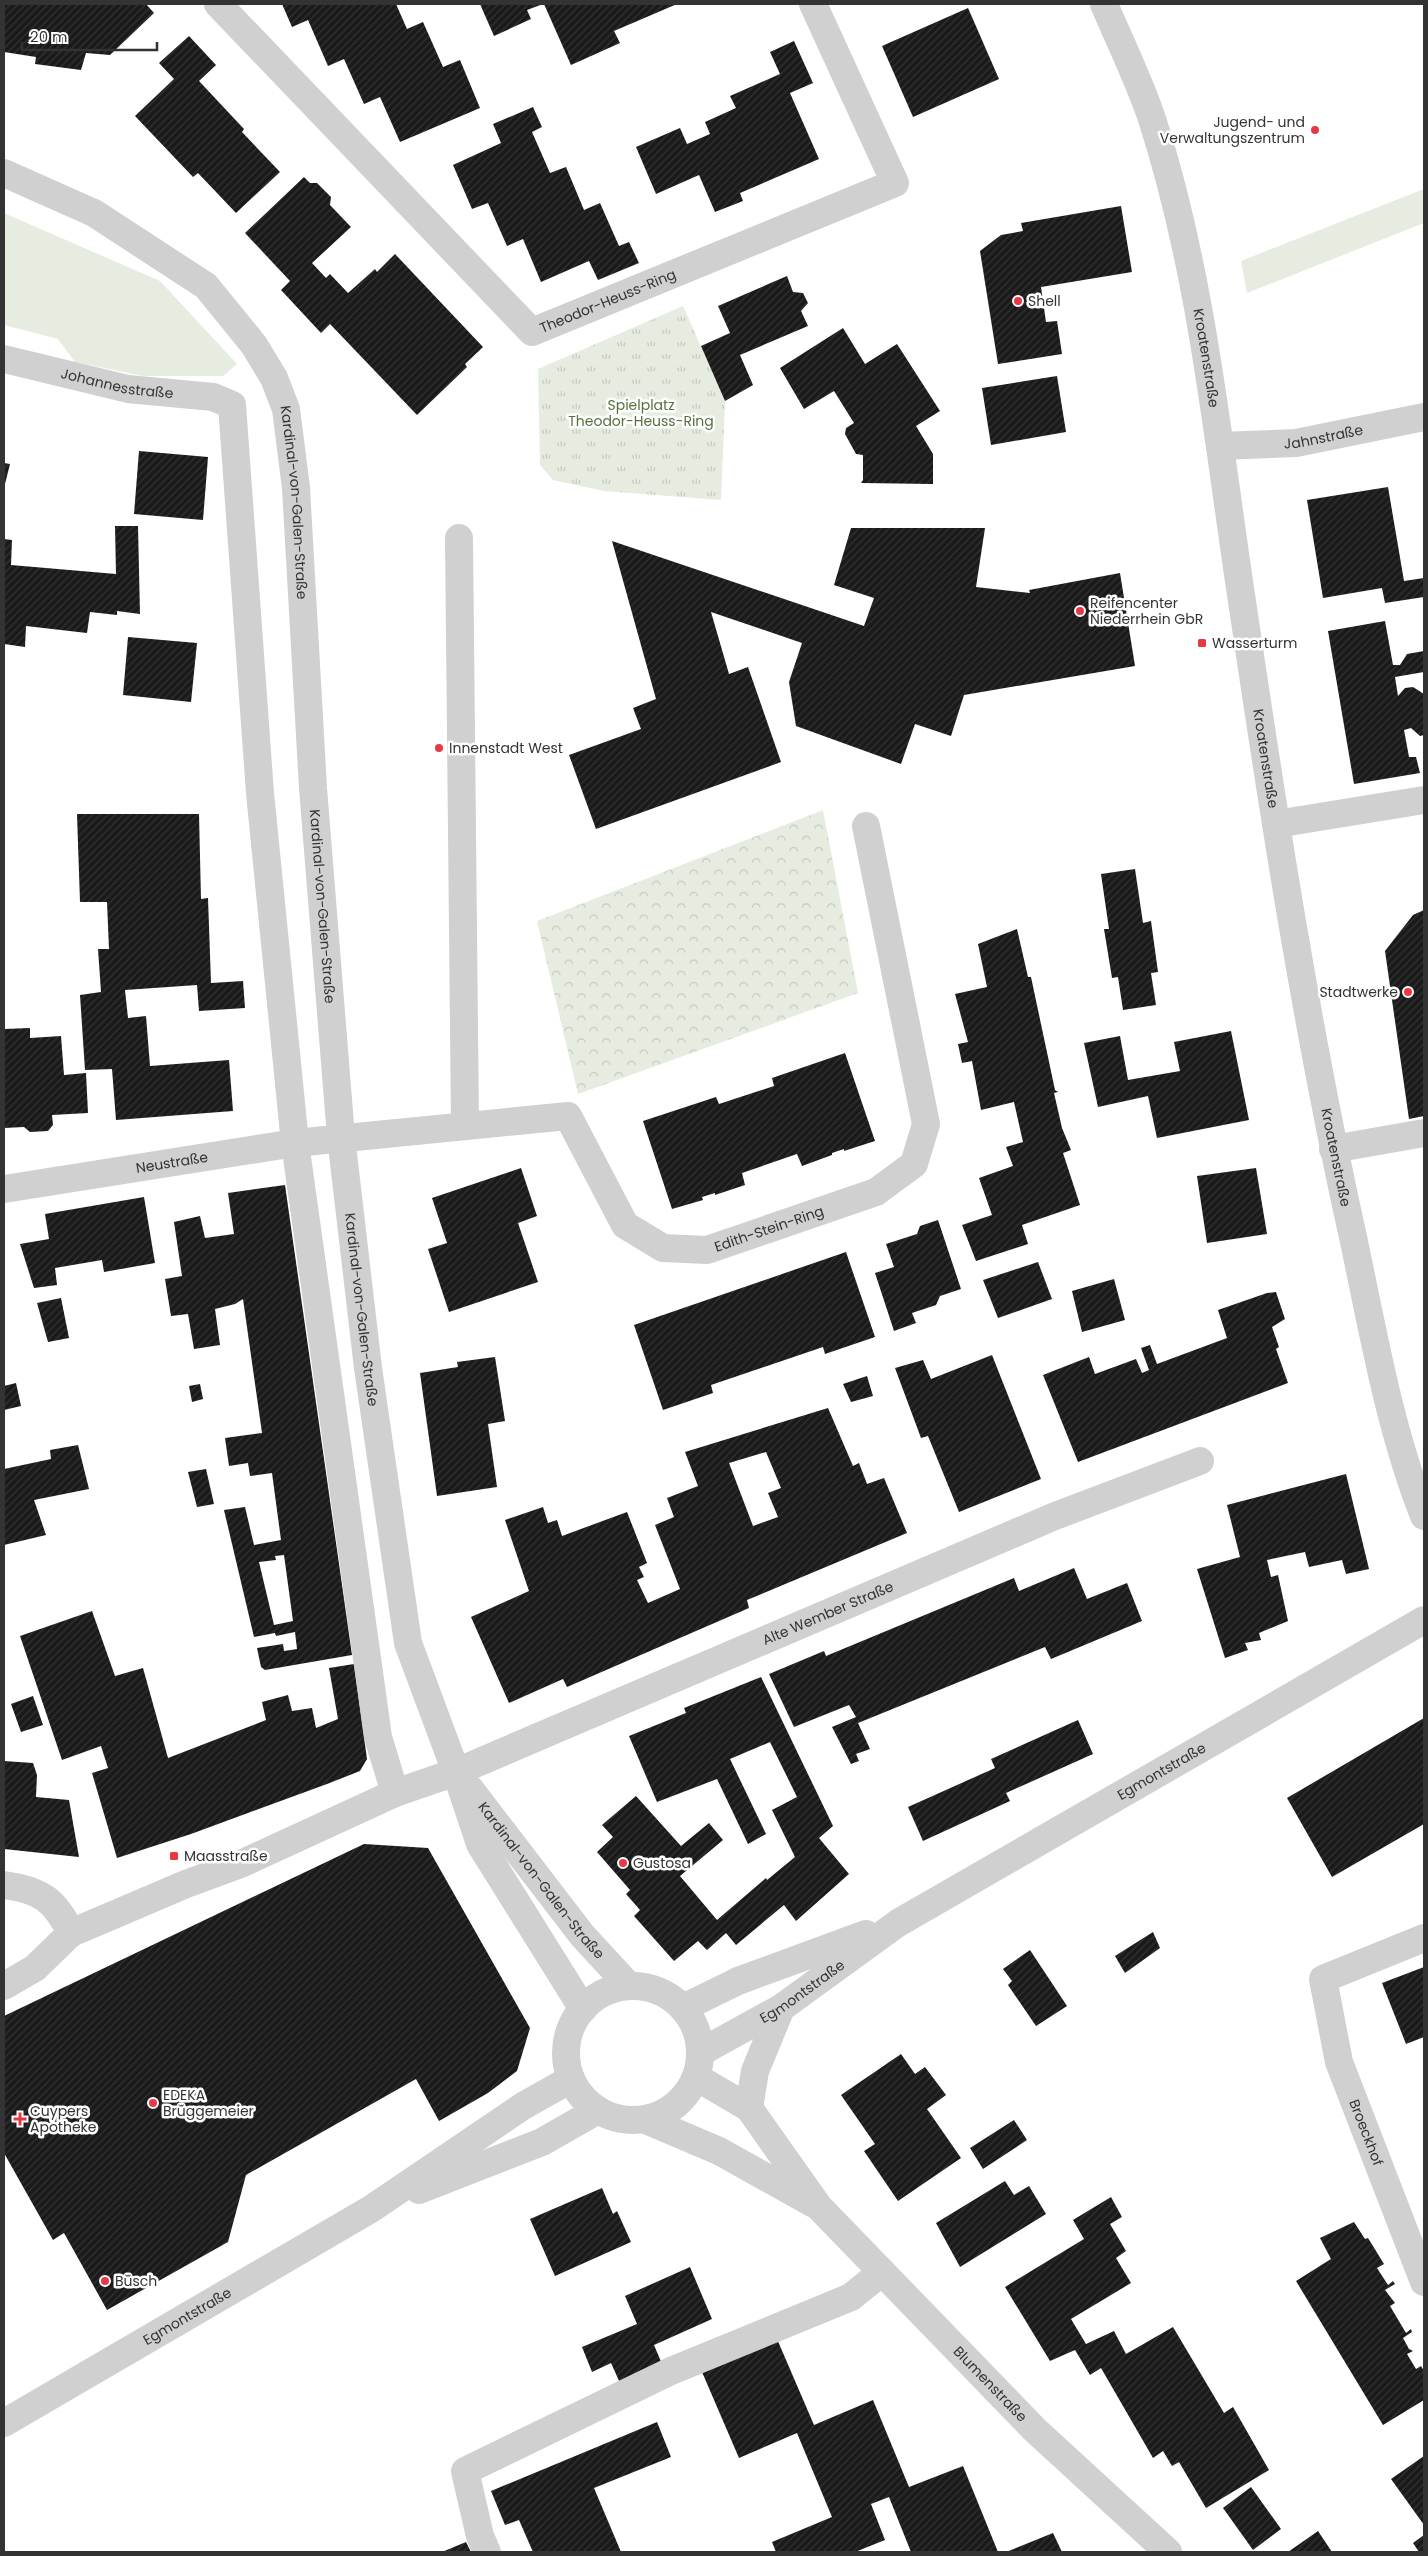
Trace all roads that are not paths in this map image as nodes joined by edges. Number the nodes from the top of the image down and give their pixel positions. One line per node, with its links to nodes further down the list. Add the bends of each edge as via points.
1 (218, 4): 2 (street, Theodor-Heuss-Ring, via 532,332 894,183)
2 (813, 4)
3 (1104, 4): 7 (street, Kroatenstraße, via 1150,114 1171,185 1192,276)
4 (4, 173): 14 (street, Kardinal-von-Galen-Straße, via 94,212 206,286 254,345 274,378 286,409 296,488 313,788)
5 (4, 360): 15 (street, Johannesstraße, via 128,389 213,397 232,405 260,793)
6 (1424, 418): 7 (street, Jahnstraße, via 1296,443)
7 (1220, 446): 10 (street, Kroatenstraße)
8 (458, 538): 12 (street)
9 (1424, 800): 10 (street)
10 (1276, 824): 16 (street, Kroatenstraße)
11 (866, 826): 12 (street, Edith-Stein-Ring, via 926,1124 914,1164 876,1192 707,1250 663,1248 624,1225 568,1116)
12 (466, 1126): 14 (street, Edith-Stein-Ring)
13 (1424, 1133): 16 (street)
14 (342, 1138): 15 (street, Neustraße); 21 (street, Kardinal-von-Galen-Straße, via 368,1368 408,1643)
15 (294, 1143): 17 (street, Neustraße); 22 (street, via 378,1737)
16 (1333, 1148): 19 (street, Kroatenstraße, via 1381,1370 1406,1469)
17 (4, 1189)
18 (1200, 1461): 21 (street, Alte Wember Straße, via 1055,1516)
19 (1424, 1516)
20 (1424, 1620): 24 (street, Egmontstraße)
21 (456, 1772): 22 (street); 28 (street, Kardinal-von-Galen-Straße, via 582,1935); 31 (street, Kardinal-von-Galen-Straße, via 480,1844)
22 (395, 1793): 25 (street, via 244,1863)
23 (4, 1885): 25 (street, via 26,1888 46,1899 60,1910)
24 (898, 1923): 29 (street, Egmontstraße, via 738,1981); 30 (street, Egmontstraße)
25 (71, 1933): 27 (street, via 35,1968)
26 (1424, 1938): 40 (street, Broeckhof, via 1323,1978 1339,2062)
27 (4, 1986)
28 (629, 1986): 29 (street, via 652,1989); 31 (street, via 604,1992)
29 (683, 2008): 32 (street, via 696,2029)
30 (781, 2008): 32 (street, Egmontstraße); 34 (street, via 755,2071)
31 (583, 2009): 33 (street, via 572,2024 567,2042 566,2061)
32 (698, 2064): 34 (street, Blumenstraße); 36 (street, via 685,2097 668,2111)
33 (571, 2079): 35 (street, via 582,2097); 38 (street, Egmontstraße, via 523,2106)
34 (749, 2108): 37 (street, Blumenstraße)
35 (598, 2110): 36 (street, via 621,2120); 38 (street, Egmontstraße, via 542,2142)
36 (646, 2120): 37 (street, Blumenstraße, via 719,2151)
37 (820, 2207): 39 (street, Blumenstraße)
38 (371, 2209): 41 (street, Egmontstraße)
39 (882, 2272): 42 (street, via 851,2297 670,2371 464,2471); 43 (street, Blumenstraße, via 1034,2429)
40 (1424, 2282)
41 (4, 2423)
42 (484, 2544)
43 (1168, 2552)

